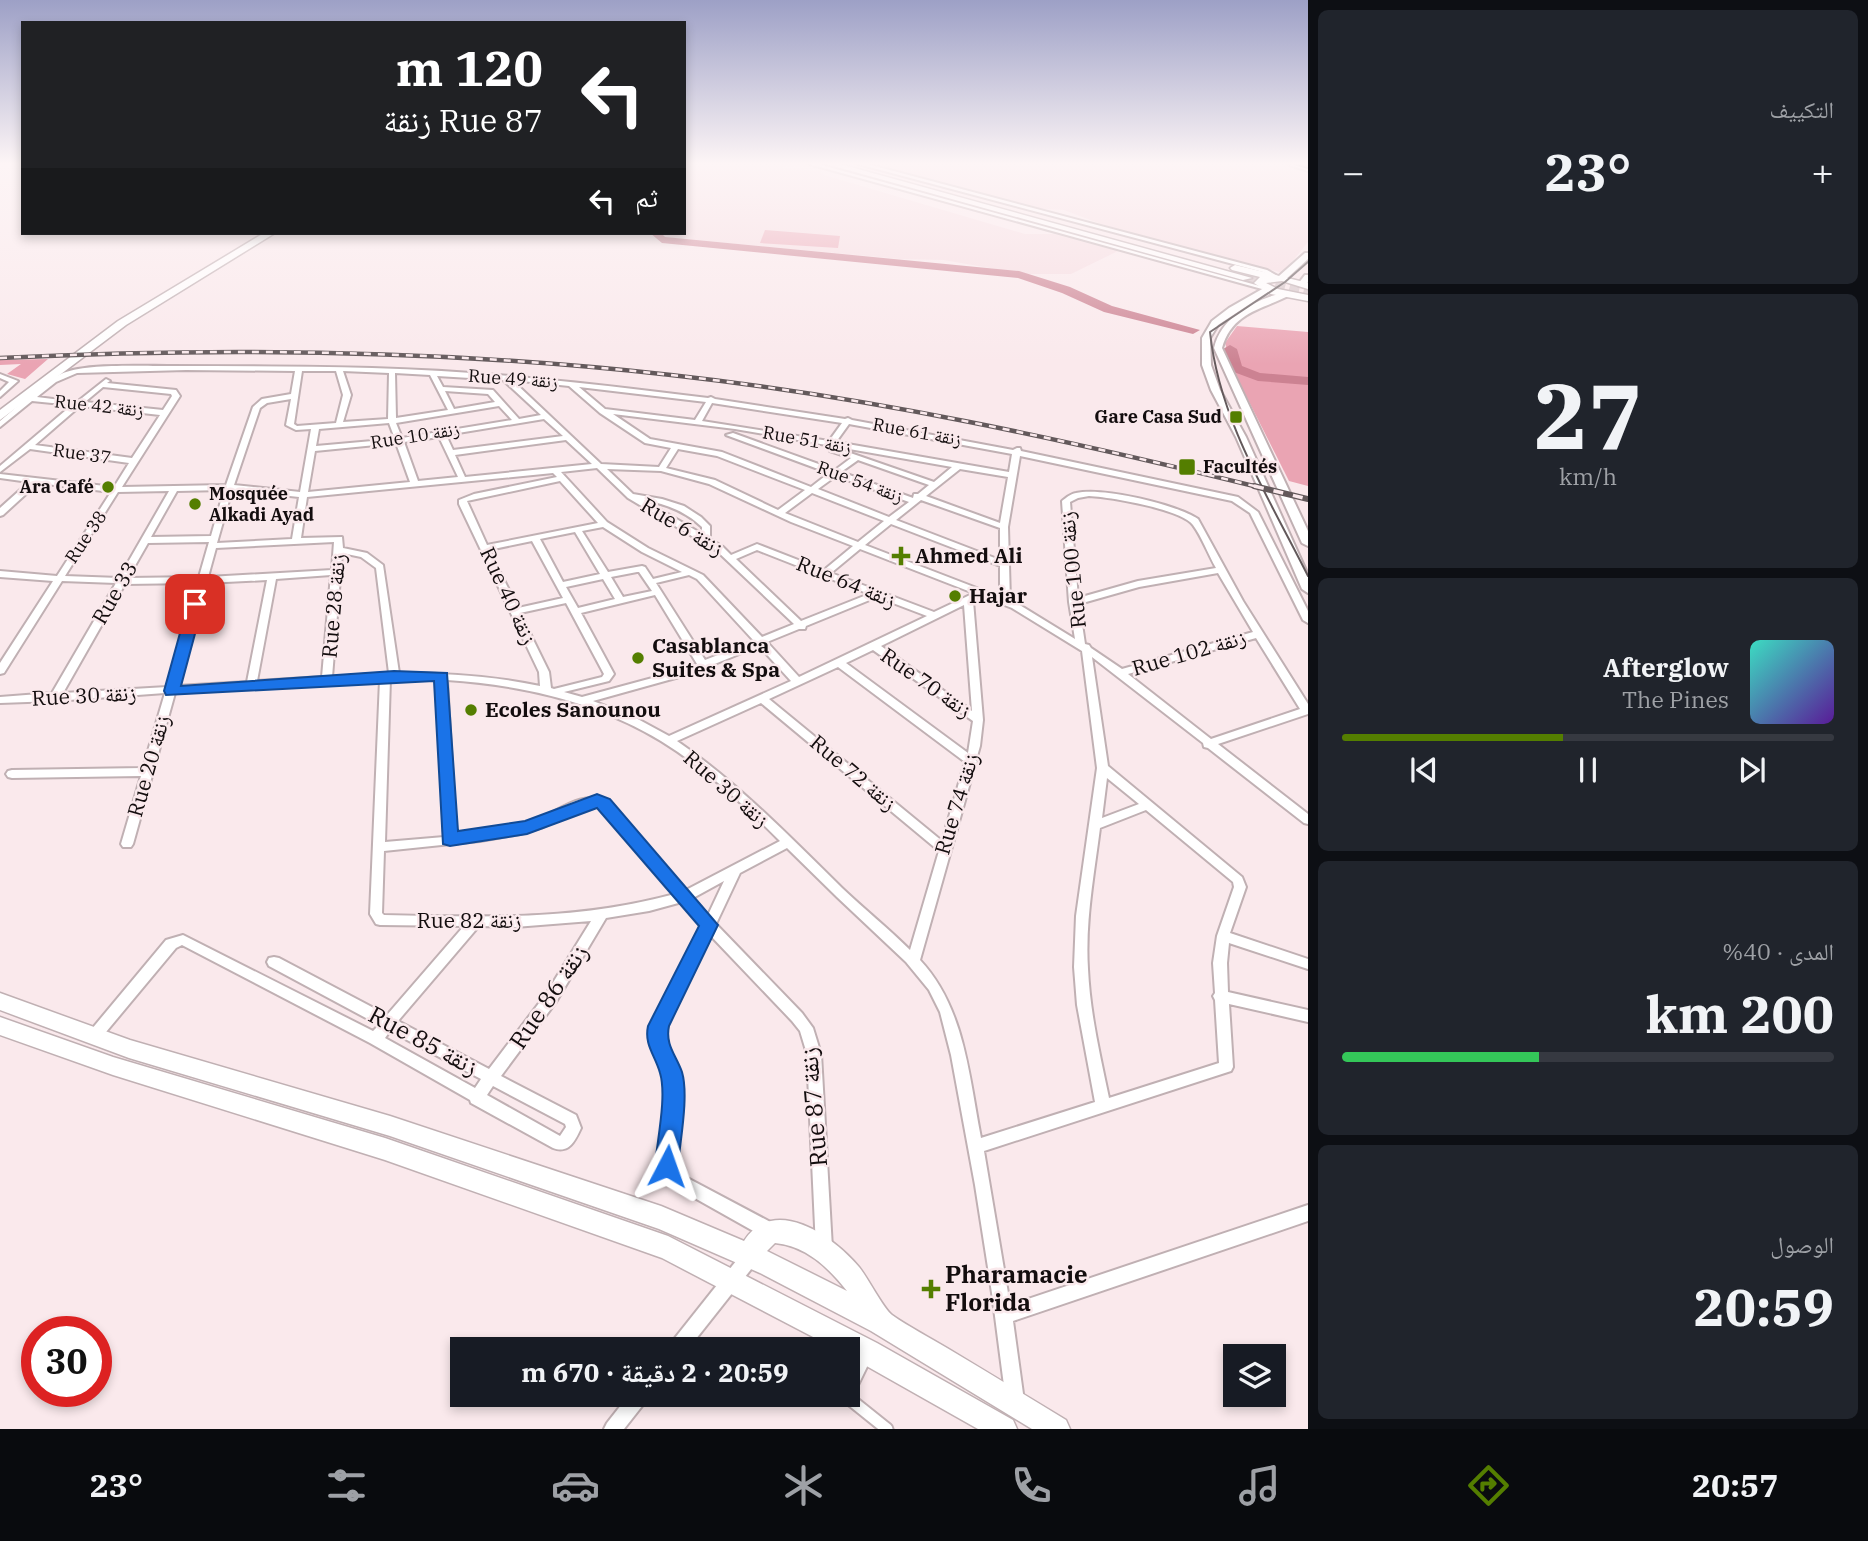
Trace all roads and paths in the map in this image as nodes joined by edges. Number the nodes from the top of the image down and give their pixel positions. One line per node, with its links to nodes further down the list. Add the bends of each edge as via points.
1 (1055, 231): 11 (street)
2 (1070, 231): 11 (main road)
3 (1077, 231): 4 (main road, via 1249,276)
4 (1088, 231)
5 (1094, 231): 10 (main road)
6 (1112, 231): 10 (street)
7 (244, 235): 27 (main road, via 192,272 108,320)
8 (267, 235): 33 (main road, via 121,323)
9 (1308, 255): 10 (street)
10 (1278, 278): 11 (main road, via 1262,279); 12 (main road)
11 (1264, 288): 12 (main road); 111 (street, via 1211,328 1205,339 1206,362)
12 (1302, 291): 92 (street, via 1256,308 1230,324 1218,348)
13 (299, 368): 14 (street, Rue 49 زنقة); 15 (street, Rue 49 زنقة); 24 (street)
14 (340, 369): 16 (street, Rue 49 زنقة); 40 (street, via 347,395)
15 (118, 370): 21 (street); 25 (street, Rue 49 زنقة, via 71,372)
16 (392, 371): 17 (street, Rue 49 زنقة); 36 (street)
17 (432, 373): 19 (street, Rue 49 زنقة); 22 (street)
18 (2, 376): 23 (street, via 14,383)
19 (505, 378): 20 (street, Rue 49 زنقة); 34 (street, Rue 6 زنقة)
20 (571, 384): 26 (street, Rue 61 زنقة); 31 (street, Rue 49 زنقة)
21 (102, 385): 29 (street); 32 (street, via 173,392 176,396)
22 (440, 389): 28 (street, via 490,392); 30 (street)
23 (0, 395)
24 (294, 396): 42 (street, via 290,425); 72 (street, Rue 20 زنقة, via 257,407)
25 (32, 399): 29 (street, Rue 42 زنقة); 39 (street, Rue 49 زنقة)
26 (711, 399): 35 (street, Rue 61 زنقة); 38 (street)
27 (0, 401)
28 (502, 403): 30 (street); 37 (street)
29 (79, 404): 32 (street, Rue 42 زنقة); 49 (street)
30 (452, 411): 36 (street)
31 (603, 411): 38 (street, Rue 51 زنقة); 51 (street, Rue 49 زنقة, via 648,441)
32 (166, 414): 57 (street, Rue 38)
33 (0, 416)
34 (544, 417): 37 (street, Rue 10 زنقة); 45 (street, Rue 6 زنقة)
35 (848, 420): 48 (street); 53 (street, Rue 61 زنقة)
36 (392, 421): 40 (street); 47 (street)
37 (517, 421): 41 (street, Rue 10 زنقة)
38 (698, 422): 43 (street, Rue 51 زنقة)
39 (0, 425)
40 (339, 425): 42 (street)
41 (480, 426): 44 (street, Rue 10 زنقة); 50 (street)
42 (315, 427): 52 (street)
43 (732, 431): 46 (street, Rue 51 زنقة); 55 (street); 63 (street, Rue 54 زنقة)
44 (441, 433): 47 (street, Rue 10 زنقة); 54 (street)
45 (566, 438): 50 (street); 58 (street, Rue 6 زنقة)
46 (808, 439): 48 (street, Rue 51 زنقة); 56 (street)
47 (398, 441): 52 (street, Rue 10 زنقة); 71 (street)
48 (832, 443): 60 (street, Rue 51 زنقة)
49 (28, 446): 57 (street, Rue 37); 62 (street)
50 (491, 446): 54 (street)
51 (676, 446): 55 (street, Rue 49 زنقة); 61 (street)
52 (312, 449): 76 (street)
53 (1017, 450): 65 (street); 123 (street, Rue 61 زنقة, via 1235,499 1254,512)
54 (451, 453): 68 (street)
55 (719, 454): 75 (street, Rue 49 زنقة)
56 (856, 458): 63 (street); 70 (street)
57 (135, 461): 74 (street, Rue 38)
58 (596, 466): 59 (street); 64 (street); 67 (street, Rue 6 زنقة)
59 (623, 466): 61 (street); 67 (street)
60 (958, 466): 65 (street, Rue 51 زنقة); 70 (street)
61 (662, 469): 82 (street, via 712,482)
62 (0, 470)
63 (836, 473): 75 (street); 78 (street, Rue 54 زنقة)
64 (558, 474): 68 (street); 84 (street); 95 (street, Rue 40 زنقة, via 463,500)
65 (1010, 475): 85 (street)
66 (0, 476): 69 (street)
67 (610, 478): 77 (street, Rue 6 زنقة)
68 (463, 480): 71 (street)
69 (36, 481): 74 (street); 80 (street)
70 (933, 484): 78 (street)
71 (415, 485): 76 (street)
72 (229, 487): 73 (street); 76 (street); 91 (street, Rue 20 زنقة)
73 (175, 488): 74 (street); 89 (street, Rue 33)
74 (118, 490): 106 (street, Rue 38)
75 (811, 490): 82 (street); 83 (street, Rue 49 زنقة)
76 (306, 495): 90 (street)
77 (631, 496): 88 (street, Rue 6 زنقة); 88 (street, via 685,510 706,526)
78 (914, 498): 83 (street); 85 (street, Rue 54 زنقة)
79 (0, 500): 80 (street)
80 (13, 501): 81 (street)
81 (0, 513)
82 (779, 513): 93 (street)
83 (888, 520): 93 (street); 98 (street, Rue 49 زنقة)
84 (604, 524): 86 (street); 101 (street)
85 (1003, 527): 98 (street)
86 (577, 529): 87 (street); 104 (street)
87 (535, 538): 95 (street); 110 (street)
88 (706, 539): 97 (street, Rue 6 زنقة)
89 (147, 540): 91 (street); 107 (street, Rue 33)
90 (296, 541): 91 (street); 96 (street, Rue 28 زنقة, via 333,538 340,540)
91 (213, 543): 108 (street, Rue 20 زنقة)
92 (1308, 543)
93 (858, 545): 102 (street); 113 (street)
94 (757, 547): 97 (street, Rue 6 زنقة); 102 (street, Rue 64 زنقة)
95 (485, 548): 120 (street, Rue 40 زنقة)
96 (339, 550): 100 (street, Rue 28 زنقة); 133 (street, Rue 82 زنقة, via 364,555 380,567)
97 (732, 558): 124 (street)
98 (1003, 564): 118 (street)
99 (1221, 570): 119 (street, via 1138,584); 119 (street, Rue 100 زنقة, via 1195,521 1187,515 1080,493 1068,498 1065,505); 125 (street)
100 (337, 572): 105 (street); 135 (street, Rue 28 زنقة)
101 (691, 572): 109 (street); 126 (street, via 707,583)
102 (825, 573): 114 (street, Rue 64 زنقة)
103 (0, 574): 106 (street)
104 (605, 575): 109 (street, via 640,569); 110 (street); 117 (street)
105 (272, 577): 108 (street); 137 (street)
106 (57, 580): 107 (street); 131 (street, Rue 38)
107 (121, 582): 108 (street); 140 (street, Rue 33)
108 (202, 582): 139 (street, Rue 20 زنقة)
109 (651, 582): 112 (street)
110 (561, 585): 115 (street)
111 (1308, 589)
112 (657, 592): 117 (street); 130 (street)
113 (982, 593): 116 (street); 118 (street)
114 (876, 594): 122 (street, Rue 64 زنقة); 124 (street)
115 (569, 600): 120 (street); 121 (street)
116 (968, 600): 122 (street); 145 (street, Rue 74 زنقة)
117 (621, 601): 121 (street)
118 (1005, 602): 127 (street)
119 (1074, 602): 127 (street, Rue 100 زنقة)
120 (514, 611): 138 (street, Rue 40 زنقة)
121 (575, 612): 138 (street, via 609,676)
122 (935, 616): 128 (street)
123 (1308, 620)
124 (802, 626): 126 (street)
125 (1258, 634): 132 (street, Rue 102 زنقة); 144 (street)
126 (762, 643): 130 (street); 136 (street)
127 (1084, 645): 132 (street); 149 (street, Rue 100 زنقة)
128 (874, 646): 129 (street); 145 (street, Rue 70 زنقة)
129 (839, 663): 136 (street); 148 (street)
130 (703, 665): 143 (street)
131 (0, 671)
132 (1120, 673): 147 (street)
133 (389, 676): 134 (street, Rue 30 زنقة); 135 (street, Rue 30 زنقة); 158 (street, Rue 82 زنقة)
134 (442, 676): 138 (street, Rue 30 زنقة); 155 (street)
135 (327, 680): 137 (street, Rue 30 زنقة)
136 (798, 682): 141 (street)
137 (251, 686): 139 (street, Rue 30 زنقة)
138 (550, 690): 143 (street, Rue 30 زنقة)
139 (171, 691): 140 (street, Rue 30 زنقة); 150 (street, Rue 20 زنقة)
140 (55, 698): 142 (street, Rue 30 زنقة)
141 (762, 698): 146 (street); 159 (street, Rue 72 زنقة)
142 (0, 700)
143 (585, 700): 146 (street, Rue 30 زنقة)
144 (1307, 710): 147 (street)
145 (978, 720): 148 (street, Rue 74 زنقة)
146 (668, 741): 156 (street, Rue 30 زنقة, via 701,763)
147 (1208, 744): 153 (street)
148 (972, 762): 159 (street, Rue 74 زنقة)
149 (1103, 768): 152 (street); 154 (street, Rue 100 زنقة)
150 (148, 772): 151 (street); 157 (street, Rue 20 زنقة)
151 (12, 774)
152 (1148, 805): 154 (street); 165 (street, via 1238,880 1240,887)
153 (1305, 814)
154 (1094, 826): 178 (street, Rue 100 زنقة, via 1082,916 1081,967)
155 (450, 839): 158 (street); 161 (street, Rue 87 زنقة, via 527,827 589,801 604,804)
156 (788, 842): 160 (street, Rue 82 زنقة); 167 (street, Rue 30 زنقة)
157 (127, 844)
158 (378, 847): 163 (street, Rue 82 زنقة, via 376,914 380,920)
159 (943, 848): 167 (street, Rue 74 زنقة)
160 (734, 874): 161 (street, Rue 82 زنقة); 164 (street)
161 (686, 896): 162 (street, Rue 82 زنقة); 164 (street, Rue 87 زنقة)
162 (602, 914): 163 (street, Rue 82 زنقة); 176 (street, Rue 86 زنقة, via 556,990)
163 (475, 922): 172 (street)
164 (709, 925): 181 (street, via 656,1039 673,1088 669,1174); 182 (street, Rue 87 زنقة, via 797,1017 811,1040)
165 (1223, 936): 168 (street); 169 (street)
166 (274, 962): 172 (street, Rue 85 زنقة)
167 (913, 963): 179 (street, Rue 30 زنقة, via 940,995 948,1014)
168 (1308, 964)
169 (1220, 996): 171 (street); 178 (street, via 1224,1071)
170 (0, 1000): 174 (main road)
171 (1308, 1016)
172 (389, 1023): 175 (street); 176 (street, Rue 85 زنقة)
173 (0, 1026): 184 (main road, via 113,1066 413,1158 668,1248)
174 (96, 1034): 175 (street, via 171,944 183,940); 183 (main road, via 129,1049 390,1126 660,1218)
175 (375, 1039): 177 (street)
176 (492, 1077): 177 (street, Rue 86 زنقة); 177 (street, Rue 85 زنقة, via 571,1120 574,1128 560,1144)
177 (476, 1098)
178 (1104, 1106): 179 (street)
179 (976, 1147): 185 (street, Rue 30 زنقة)
180 (1308, 1213): 185 (street)
181 (770, 1231): 182 (main road, via 783,1230); 183 (main road)
182 (824, 1251): 186 (main road, via 854,1280)
183 (750, 1257): 184 (street); 186 (main road)
184 (732, 1280): 187 (street); 188 (main road)
185 (1005, 1315): 189 (street, Rue 30 زنقة)
186 (880, 1322): 189 (main road)
187 (687, 1337)
188 (868, 1352): 192 (street, via 849,1391 852,1401); 193 (main road)
189 (1016, 1404): 194 (main road)
190 (630, 1407): 191 (street)
191 (613, 1429)
192 (887, 1429)
193 (1004, 1429)
194 (1056, 1429)

